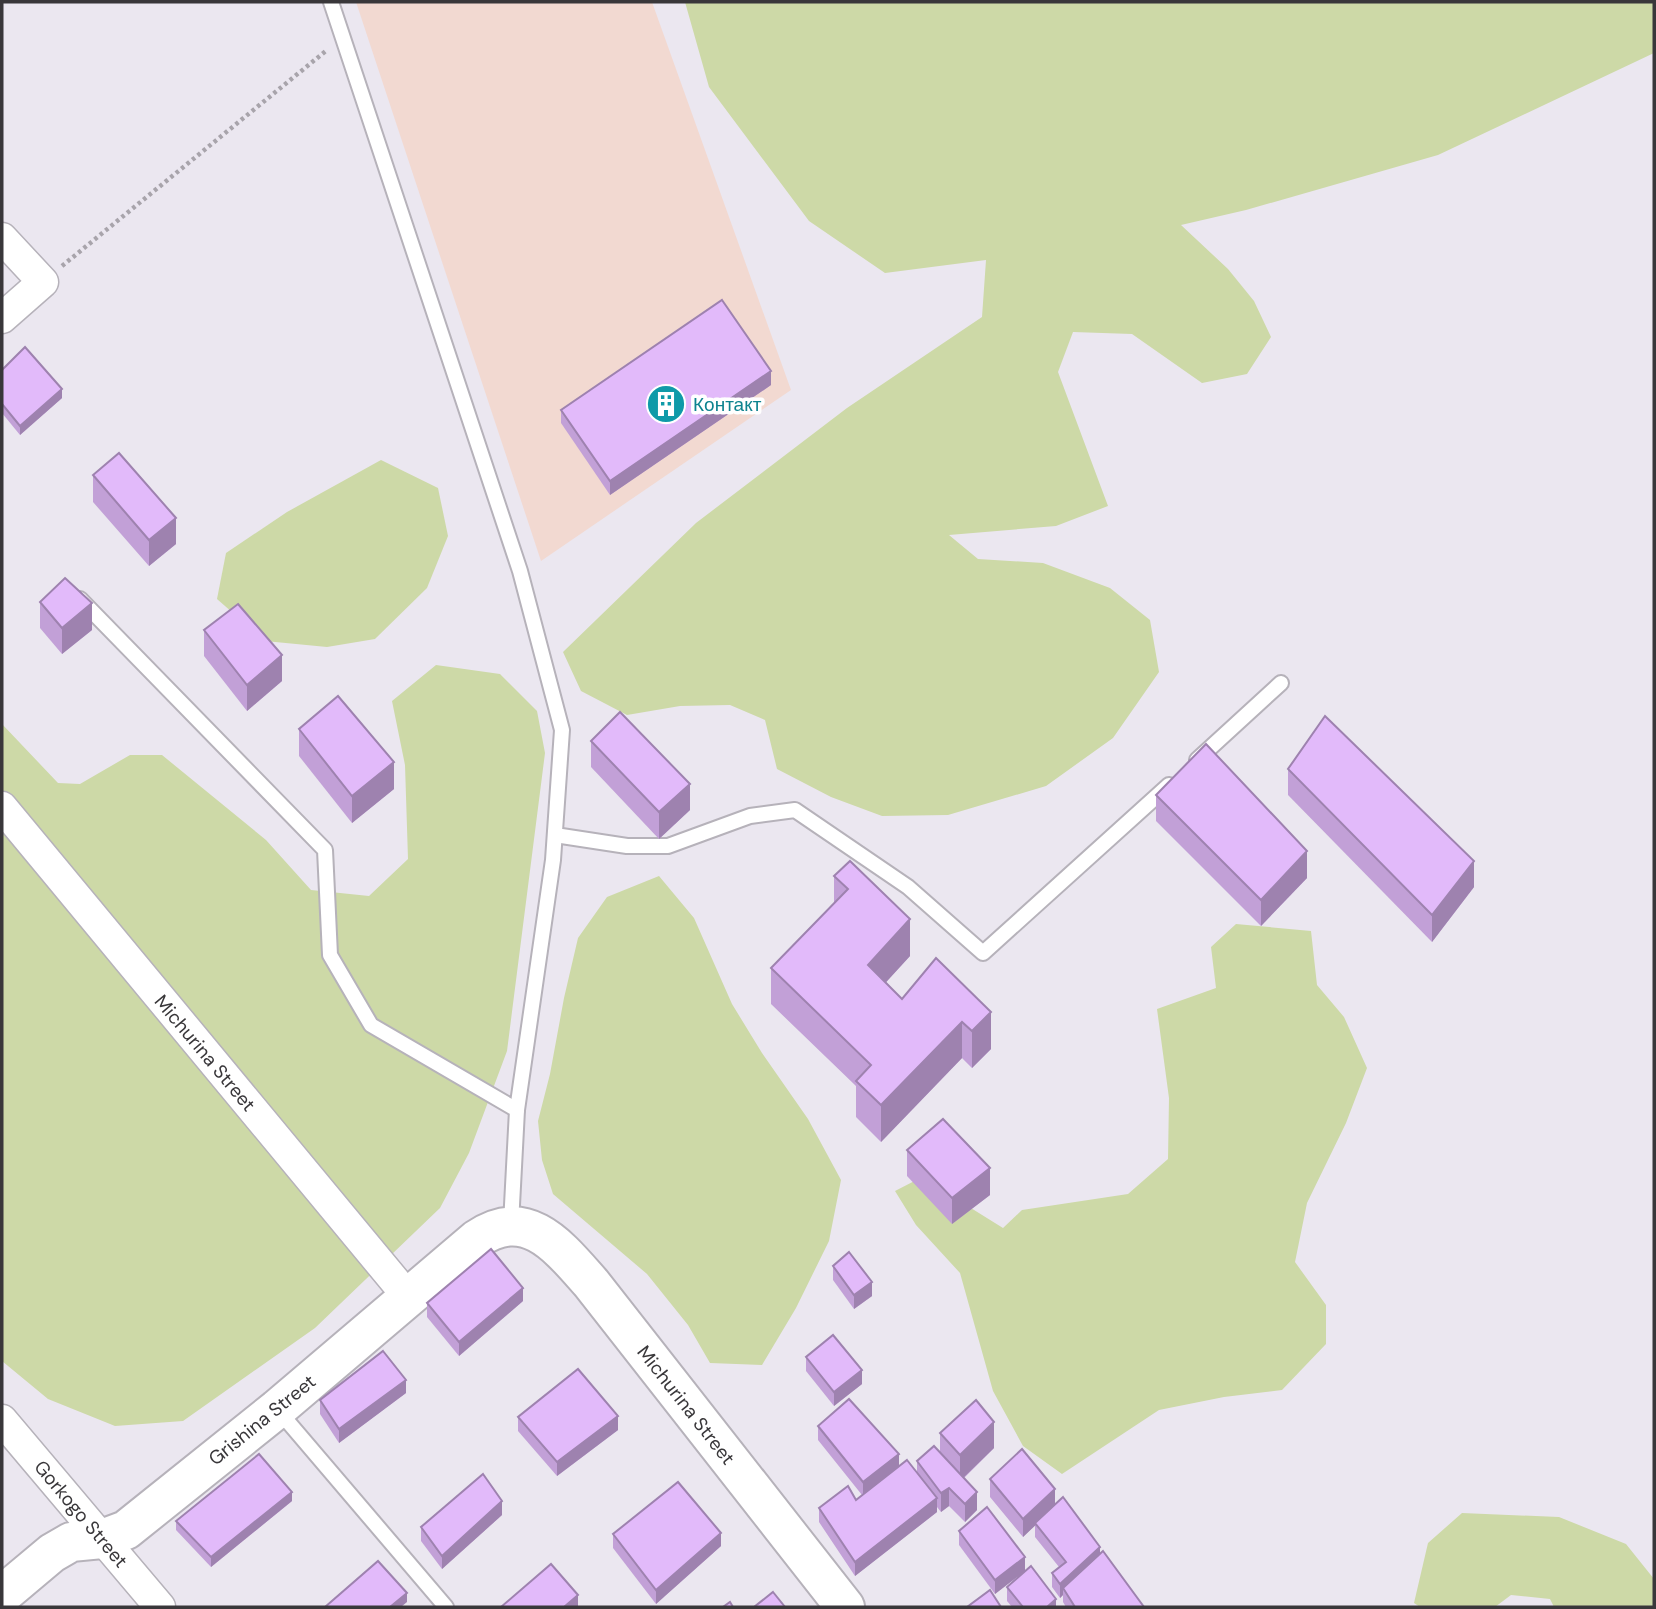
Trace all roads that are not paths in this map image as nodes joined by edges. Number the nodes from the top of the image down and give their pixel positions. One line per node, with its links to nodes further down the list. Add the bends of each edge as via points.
1 (331, 2): 7 (lane, via 520,571 562,730)
2 (2, 237): 3 (street, via 43,282)
3 (2, 318)
4 (65, 584): 8 (lane, via 325,850 330,955 371,1025)
5 (1281, 683): 7 (lane, via 984,953 908,887 795,810 750,816 668,846 626,846)
6 (2, 807): 10 (street, Michurina Street)
7 (555, 835): 8 (lane)
8 (517, 1110): 9 (lane)
9 (510, 1225): 10 (street, Grishina Street, via 492,1228); 17 (street, Michurina Street, via 534,1231 556,1244 591,1283)
10 (409, 1298): 11 (street, Grishina Street)
11 (277, 1409): 13 (street, Grishina Street, via 126,1530); 16 (lane)
12 (2, 1420): 13 (street, Gorkogo Street)
13 (102, 1539): 14 (street, Grishina Street, via 71,1542); 15 (street, Gorkogo Street)
14 (2, 1595)
15 (160, 1607)
16 (446, 1607)
17 (845, 1607)

